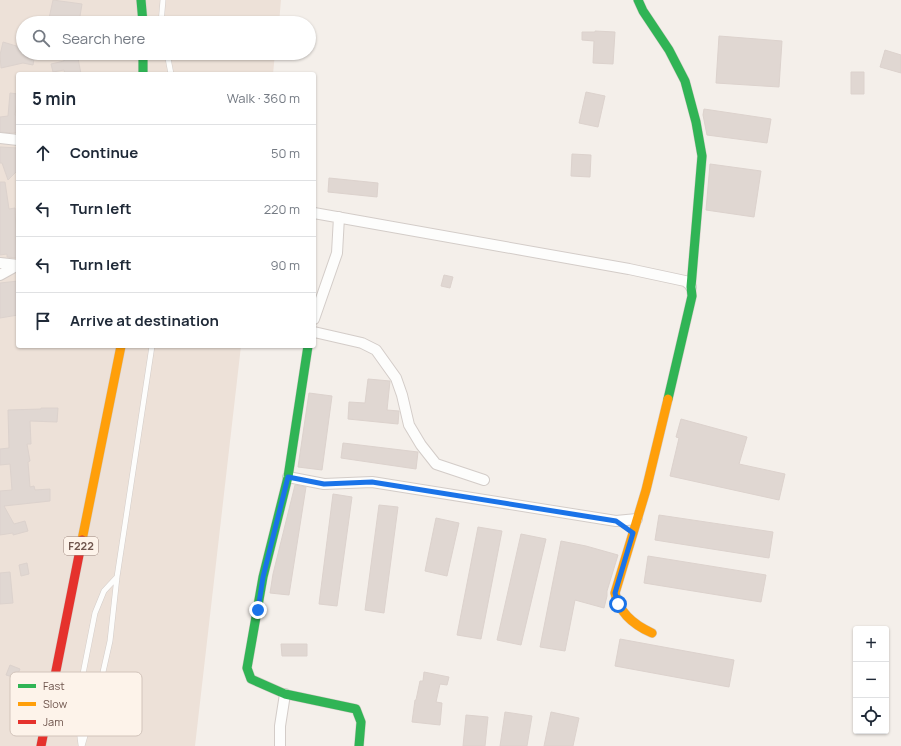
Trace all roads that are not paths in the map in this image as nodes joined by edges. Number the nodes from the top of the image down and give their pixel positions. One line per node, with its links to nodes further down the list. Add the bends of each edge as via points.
1 (141, 0): 4 (street)
2 (162, 0): 5 (lane)
3 (638, 0): 18 (street, via 642,11 669,50 685,80 696,122 702,156)
4 (142, 16)
5 (161, 16)
6 (143, 60): 8 (street)
7 (168, 60): 9 (lane)
8 (143, 72)
9 (171, 72)
10 (0, 138): 11 (street)
11 (16, 140)
12 (316, 213): 13 (street)
13 (339, 218): 18 (street, via 629,269 685,281); 19 (street, via 337,253)
14 (0, 264): 15 (street)
15 (16, 265)
16 (16, 266): 17 (street)
17 (0, 276)
18 (691, 288): 26 (street, via 692,296)
19 (316, 313)
20 (316, 332): 25 (street, via 376,350 396,378 409,425 436,464)
21 (120, 348): 31 (street, F222)
22 (152, 348): 29 (lane)
23 (308, 348): 24 (street)
24 (288, 477): 27 (street, via 324,484 372,482); 34 (street, via 263,577 247,668 251,679)
25 (484, 480)
26 (637, 519): 27 (street); 28 (street)
27 (616, 521): 28 (street)
28 (633, 533): 30 (street, via 615,593 622,611 644,630)
29 (118, 577): 32 (lane, via 104,591 95,613); 33 (lane, via 110,641)
30 (652, 633)
31 (56, 672)
32 (84, 672)
33 (103, 672)
34 (284, 694): 40 (street); 41 (street, via 356,708 360,713 362,726)
35 (43, 736): 38 (street, F222)
36 (80, 736): 39 (lane)
37 (84, 736): 39 (lane)
38 (41, 746)
39 (81, 746)
40 (280, 746)
41 (359, 746)

